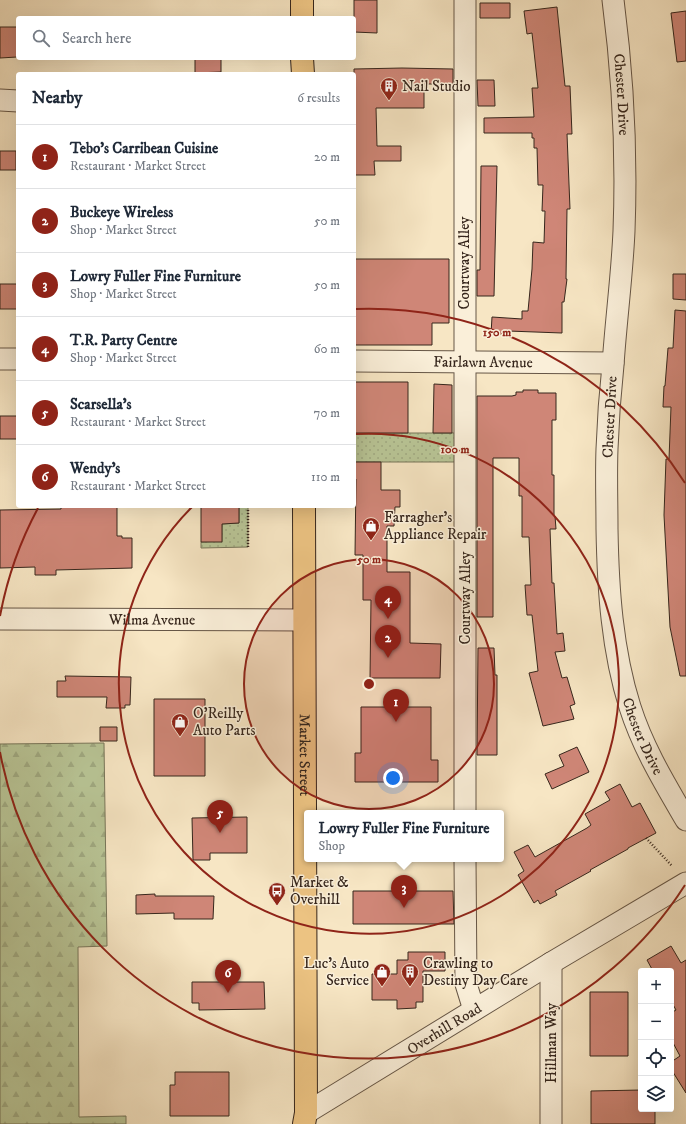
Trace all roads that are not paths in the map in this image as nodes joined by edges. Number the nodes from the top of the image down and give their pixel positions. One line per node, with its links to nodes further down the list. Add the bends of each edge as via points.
1 (302, 0): 4 (main road)
2 (465, 0): 12 (street, Courtway Alley)
3 (613, 0): 13 (street, Chester Drive, via 620,55 626,172 621,282)
4 (302, 16)
5 (302, 60): 6 (main road)
6 (302, 72)
7 (0, 100): 8 (street)
8 (16, 101)
9 (0, 359): 10 (street)
10 (16, 359)
11 (356, 362): 12 (street, Fairlawn Avenue)
12 (464, 362): 13 (street, Fairlawn Avenue); 17 (street, Courtway Alley)
13 (613, 363): 18 (street, Chester Drive, via 607,449 608,557 611,613 617,656 630,707 648,753)
14 (304, 508): 16 (main road, Market Street)
15 (0, 619): 16 (street, Wilma Avenue)
16 (303, 620): 23 (main road, Market Street)
17 (465, 810)
18 (686, 820)
19 (465, 862): 22 (street, via 466,984)
20 (686, 883): 21 (street, Overhill Road)
21 (551, 963): 22 (street, Overhill Road); 24 (street, Hillman Way)
22 (474, 1010): 23 (street, Overhill Road)
23 (305, 1119)
24 (551, 1124)

